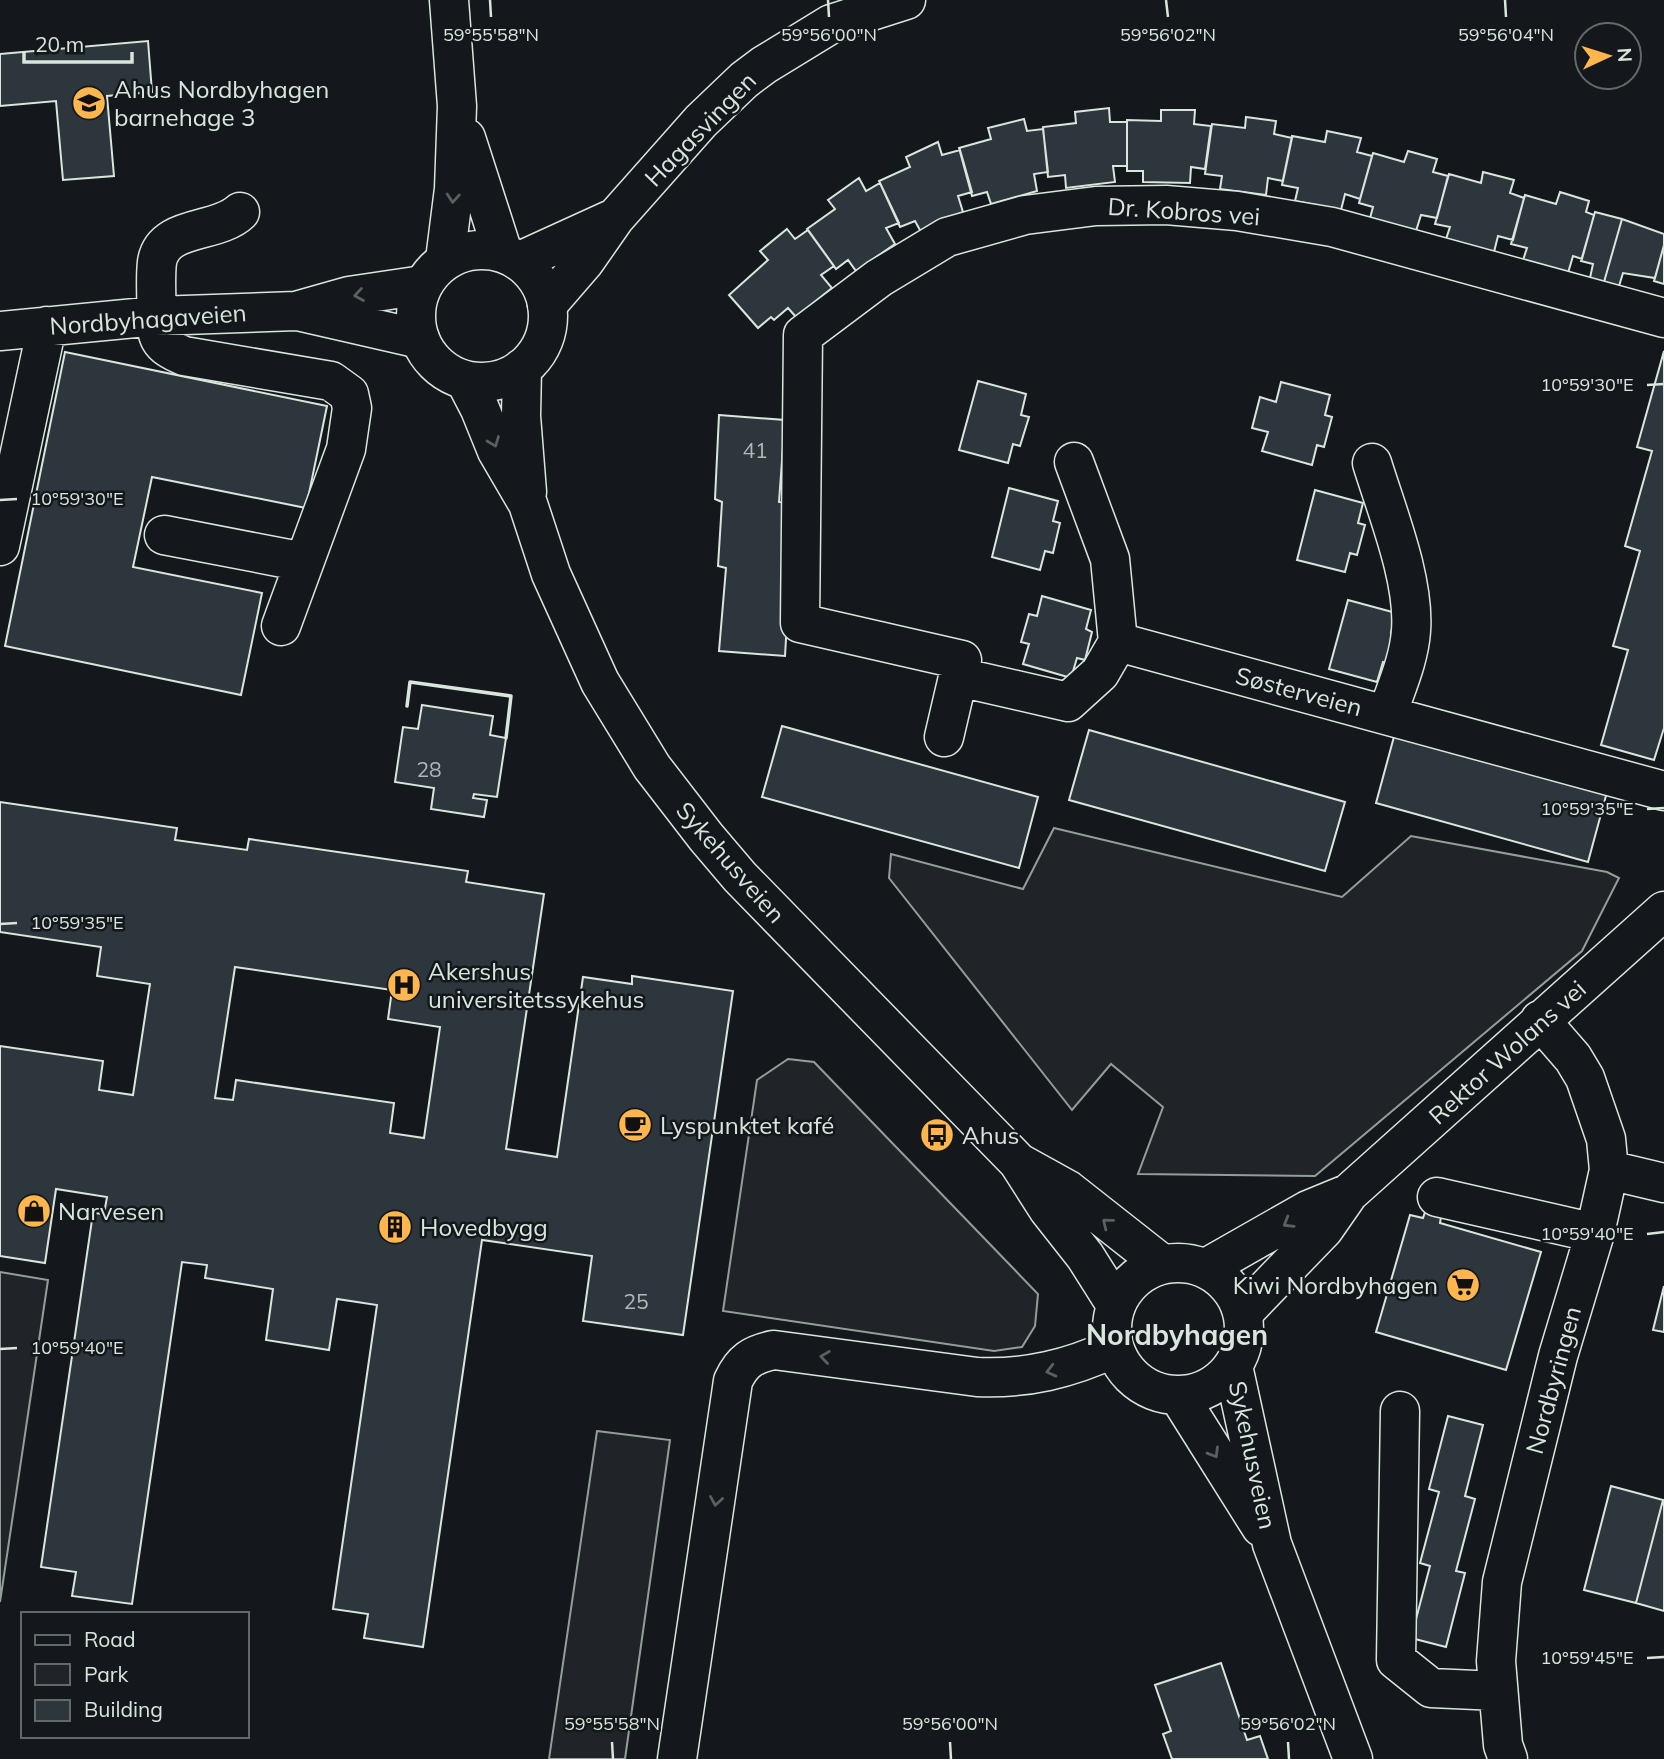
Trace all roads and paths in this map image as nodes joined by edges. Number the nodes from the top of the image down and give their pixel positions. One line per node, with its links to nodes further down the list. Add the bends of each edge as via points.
1 (449, 0): 4 (street)
2 (906, 0): 3 (street, Hagasvingen)
3 (830, 12): 6 (street, Hagasvingen, via 744,80 701,121)
4 (457, 106): 7 (street, via 487,208); 8 (street, one-way to 8, via 454,189)
5 (240, 212): 11 (street, via 221,225 183,234 164,246 158,262)
6 (615, 218): 7 (street, Hagasvingen, via 562,244); 9 (street, Hagasvingen)
7 (512, 257): 8 (street, via 474,250); 9 (street, via 533,273)
8 (434, 273): 10 (street, Nordbyhagaveien, one-way to 10); 15 (street, via 415,312)
9 (547, 305): 16 (street, via 546,333 533,359)
10 (296, 311): 11 (street, Nordbyhagaveien); 15 (street, Nordbyhagaveien)
11 (156, 316): 13 (street, Nordbyhagaveien); 23 (street, via 157,337 167,349 184,356 331,381 349,394 352,408 346,449)
12 (1664, 318): 26 (street, Dr. Kobros vei, via 1332,227 1237,211 1096,206 1025,215 947,237 879,278 803,335 800,623 962,660)
13 (47, 326): 14 (street, Nordbyhagaveien); 22 (street)
14 (0, 331)
15 (420, 339): 17 (street, via 437,365)
16 (522, 369): 17 (street, via 495,381); 20 (street, Sykehusveien)
17 (465, 380): 20 (street, Sykehusveien, one-way to 20, via 497,451)
18 (1074, 462): 25 (street, via 1110,559)
19 (1372, 463): 27 (street, via 1406,574 1411,631)
20 (528, 504): 32 (street, Sykehusveien, via 580,643 652,767 740,877)
21 (164, 535): 23 (street)
22 (0, 546)
23 (304, 562): 24 (street)
24 (281, 626)
25 (1118, 642): 26 (street, via 1100,673 1068,702); 27 (street, Søsterveien)
26 (959, 677): 28 (street)
27 (1387, 715): 29 (street, Søsterveien)
28 (944, 737)
29 (1664, 791)
30 (1664, 911): 31 (street, Rektor Wolans vei)
31 (1540, 1020): 33 (street, Nordbyringen, via 1585,1078 1606,1139); 35 (street, Rektor Wolans vei)
32 (1018, 1162): 38 (street, Sykehusveien, one-way to 32, via 1068,1190); 40 (street, Sykehusveien)
33 (1609, 1170): 34 (street); 37 (street, Nordbyringen)
34 (1664, 1183)
35 (1349, 1194): 39 (street, Rektor Wolans vei, one-way to 39, via 1308,1210); 41 (street, Rektor Wolans vei, via 1324,1229)
36 (1437, 1197): 37 (street)
37 (1595, 1233): 47 (street, Nordbyringen, via 1558,1356 1502,1582)
38 (1162, 1264): 39 (street, via 1184,1262); 40 (street, via 1134,1279)
39 (1206, 1268): 41 (street, via 1236,1294)
40 (1116, 1305): 42 (street)
41 (1243, 1313): 43 (street, via 1244,1340)
42 (1115, 1348): 44 (street, via 1132,1376 1146,1387); 48 (street, one-way to 48, via 1050,1372 1004,1378 774,1350 749,1358 733,1381)
43 (1233, 1366): 44 (street, via 1210,1387); 46 (street, Sykehusveien)
44 (1178, 1395): 46 (street, Sykehusveien, one-way to 46)
45 (1400, 1411): 47 (street, via 1396,1660 1431,1688)
46 (1272, 1544): 49 (street, Sykehusveien)
47 (1498, 1691): 50 (street, Nordbyringen)
48 (677, 1759)
49 (1353, 1759)
50 (1507, 1759)

